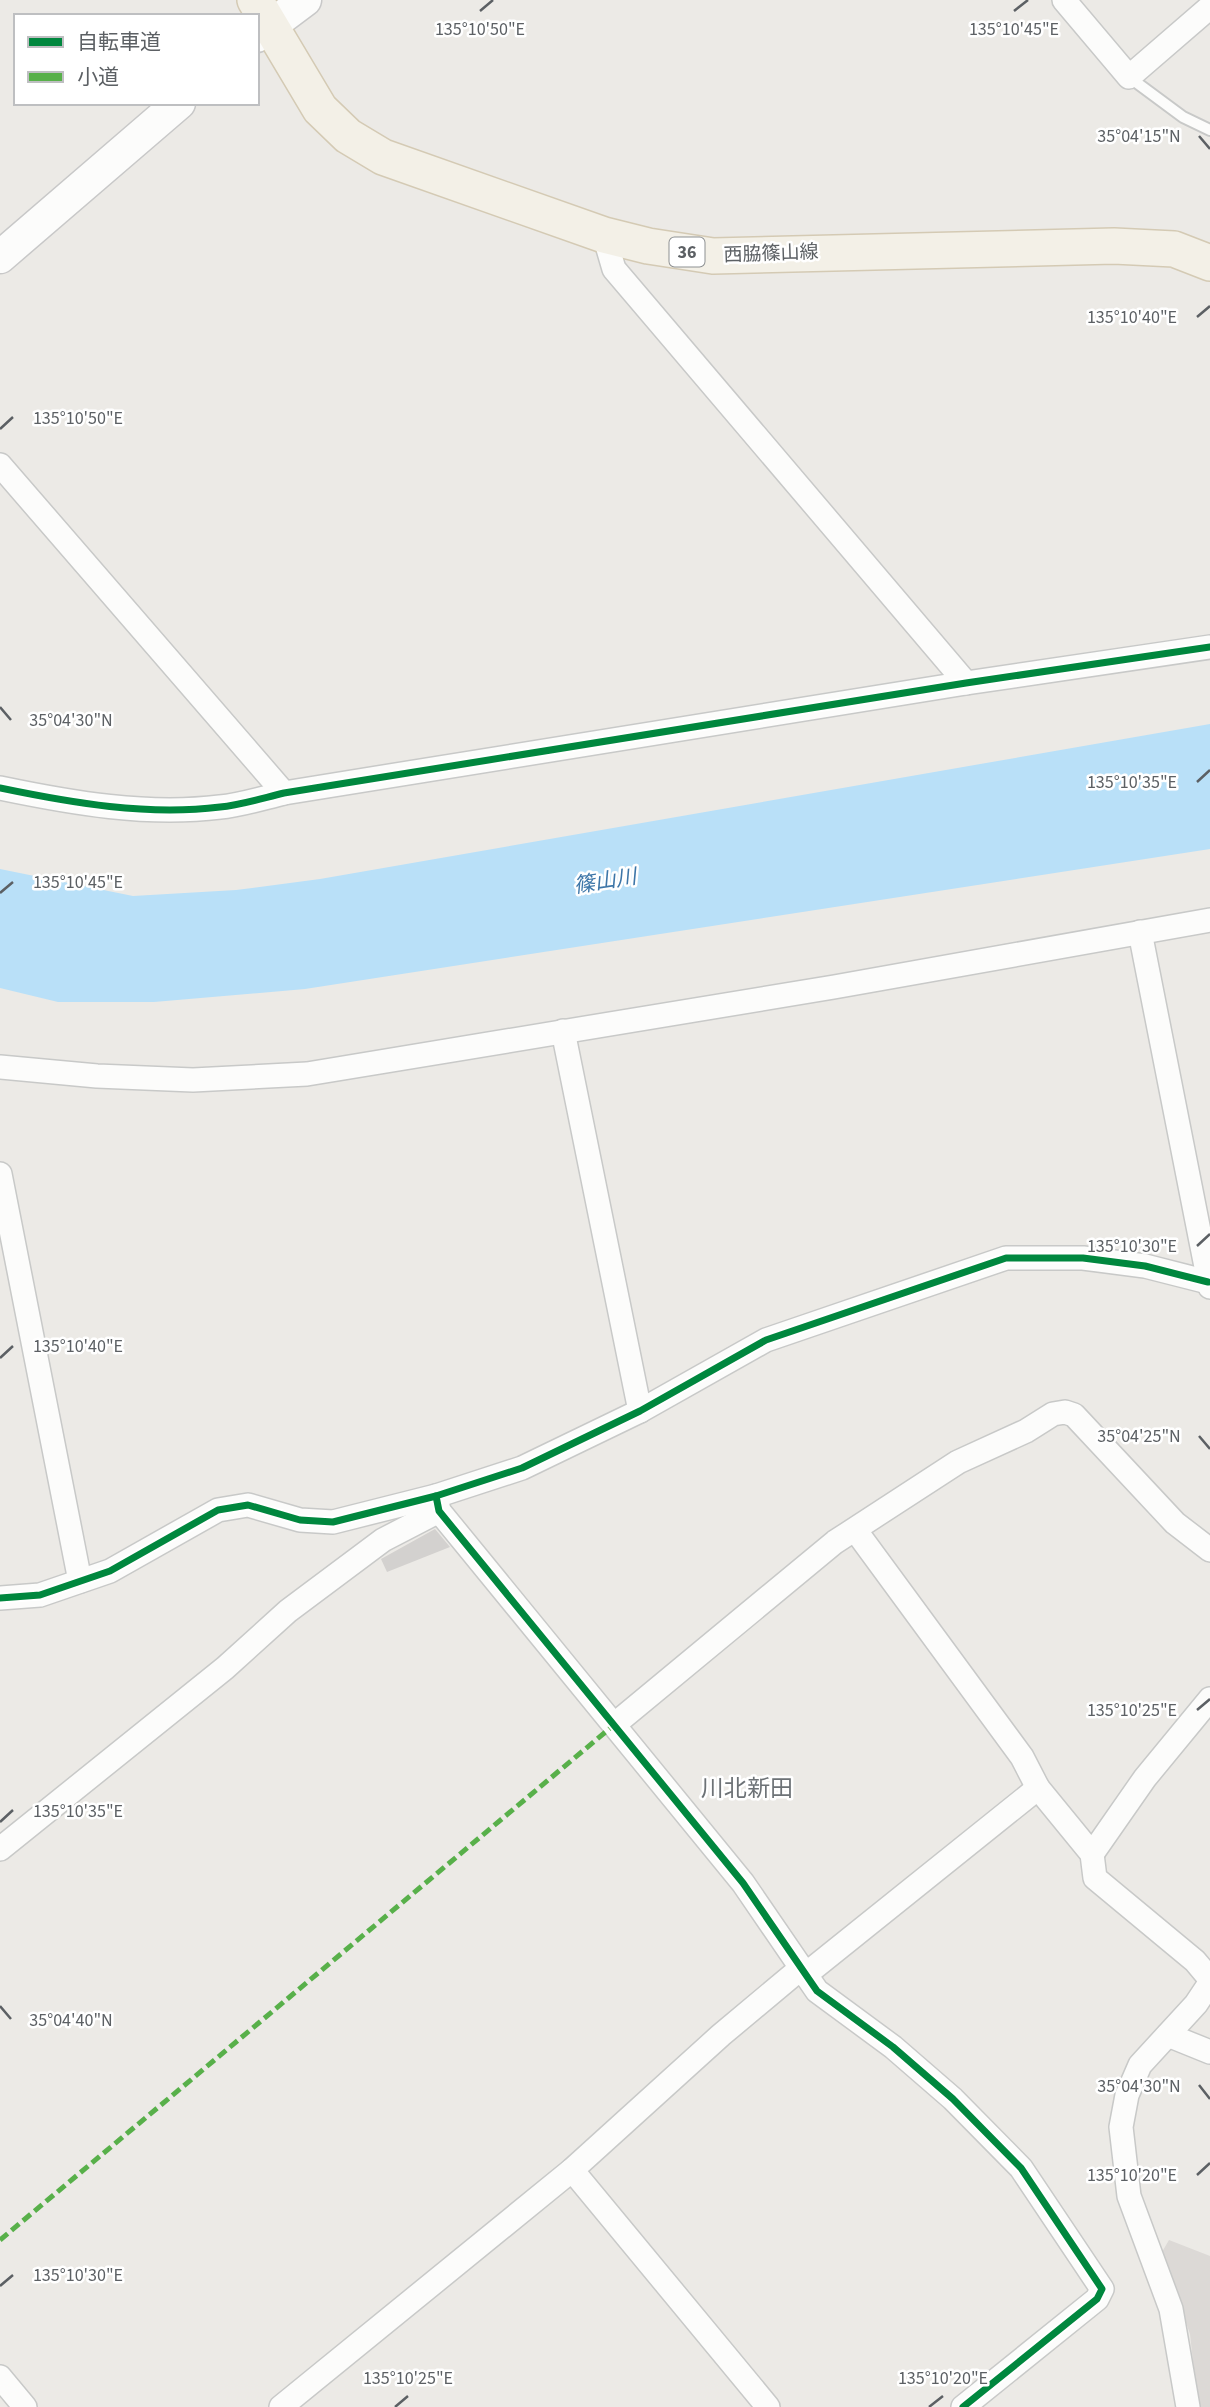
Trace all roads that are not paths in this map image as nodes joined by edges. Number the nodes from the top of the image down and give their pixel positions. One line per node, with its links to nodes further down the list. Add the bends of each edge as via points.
1 (305, 0): 4 (street)
2 (1064, 0): 5 (street)
3 (1210, 7): 5 (street)
4 (261, 20): 8 (main road, 西脇篠山線 / 36, via 320,109 348,136 383,157)
5 (1129, 77): 7 (lane, via 1183,117)
6 (177, 105): 9 (street)
7 (1210, 130)
8 (604, 235): 10 (main road, 西脇篠山線 / 36, via 713,256 1114,246 1174,249); 13 (street, via 614,269)
9 (0, 257)
10 (1210, 263)
11 (0, 465): 15 (street)
12 (1210, 647): 13 (street)
13 (966, 683): 15 (street)
14 (0, 788): 15 (street, via 70,802 155,810 221,807)
15 (284, 793)
16 (1210, 920): 17 (street)
17 (1140, 932): 18 (street); 21 (street)
18 (563, 1031): 19 (street, via 307,1074 192,1080); 22 (street)
19 (0, 1066)
20 (0, 1174): 26 (street)
21 (1209, 1284): 22 (street, via 1145,1266 1083,1258 1006,1258 766,1340)
22 (640, 1411): 23 (street)
23 (438, 1503): 26 (street, via 332,1522 300,1520 248,1506 218,1510 110,1571); 29 (street); 31 (street, via 288,1611 225,1668)
24 (856, 1531): 25 (street, via 958,1462 1065,1412 1074,1415 1175,1523); 29 (street, via 835,1542); 30 (street, via 1022,1757)
25 (1210, 1550)
26 (80, 1581): 27 (street, via 40,1595)
27 (0, 1598)
28 (1210, 1699): 32 (street, via 1145,1778)
29 (615, 1724): 33 (street, via 743,1883)
30 (1038, 1788): 32 (street); 33 (street)
31 (0, 1849)
32 (1092, 1854): 34 (street, via 1095,1878 1195,1961)
33 (802, 1972): 37 (street, via 721,2035); 42 (street, via 817,1991 953,2099 1021,2168 1102,2289 1097,2299)
34 (1210, 1981): 35 (street)
35 (1168, 2035): 36 (street); 43 (street, via 1140,2065 1121,2127 1129,2196 1171,2309)
36 (1210, 2052)
37 (572, 2170): 40 (street); 41 (street)
38 (0, 2377): 39 (street)
39 (25, 2407)
40 (281, 2407)
41 (768, 2407)
42 (963, 2407)
43 (1188, 2407)

